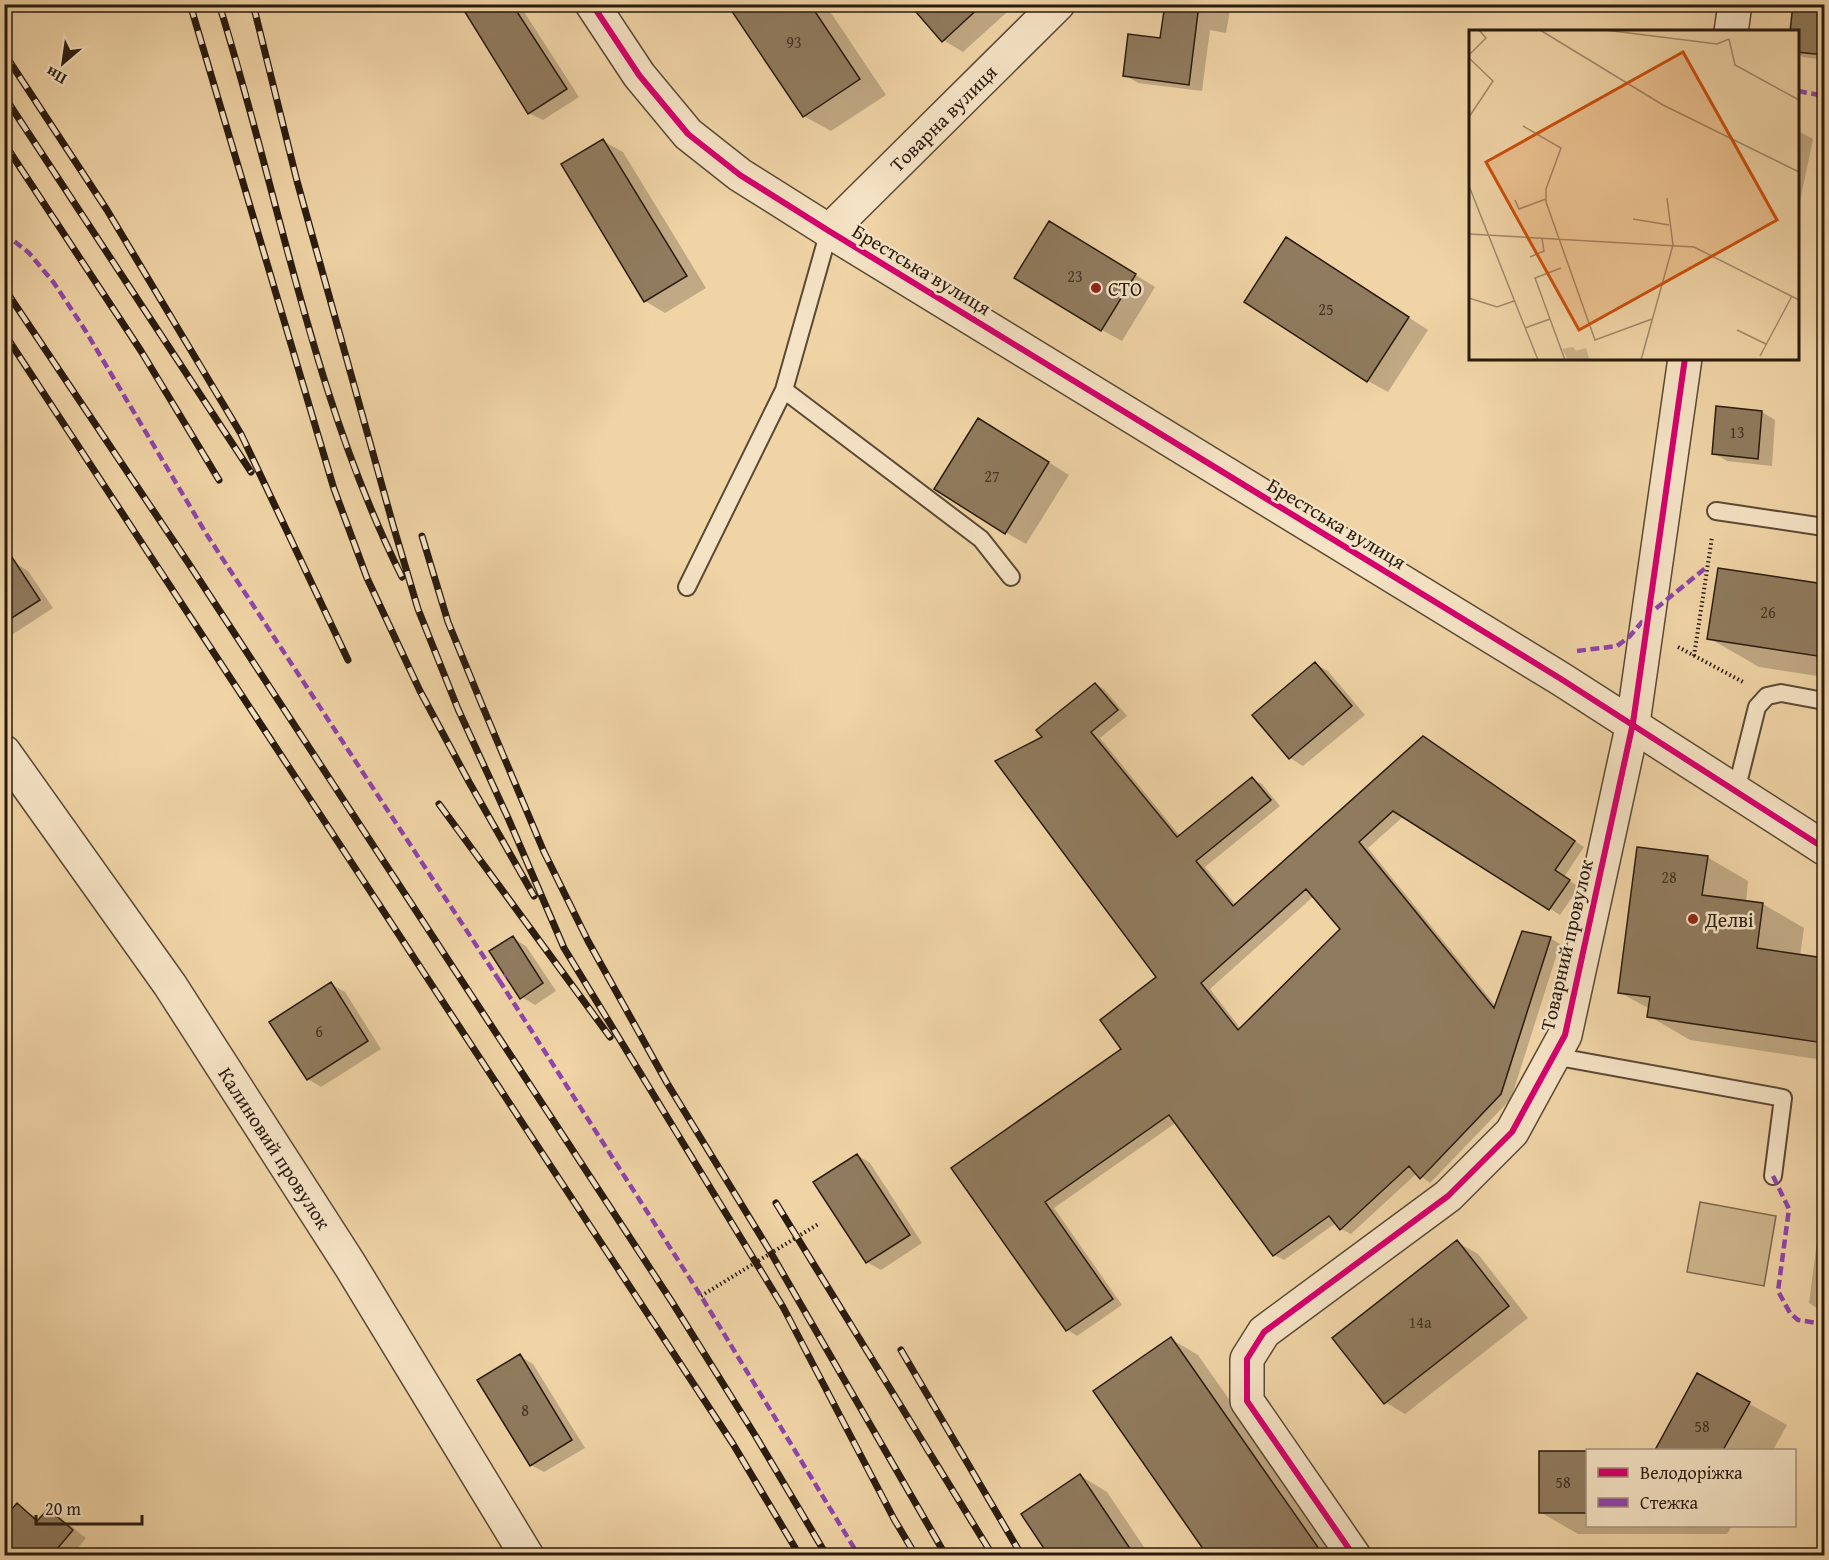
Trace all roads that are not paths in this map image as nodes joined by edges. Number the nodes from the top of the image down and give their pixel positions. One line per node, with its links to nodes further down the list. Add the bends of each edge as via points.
1 (592, 4): 5 (street, Брестська вулиця, via 639,75 688,134 740,175)
2 (1058, 4): 5 (street, Товарна вулиця)
3 (1735, 4): 4 (street)
4 (1731, 30)
5 (829, 231): 7 (lane); 13 (street, Брестська вулиця)
6 (1685, 360): 13 (street, Товарний провулок)
7 (784, 390): 10 (lane, via 981,539); 11 (lane)
8 (1716, 511): 9 (lane)
9 (1824, 527)
10 (1011, 577)
11 (687, 587)
12 (1824, 701): 15 (lane, via 1781,693 1767,696 1757,707)
13 (1633, 723): 15 (street, Брестська вулиця); 17 (street, Товарний провулок, via 1565,1035)
14 (4, 752): 19 (street, Калиновий провулок, via 170,985 350,1265)
15 (1736, 791): 16 (street, Брестська вулиця)
16 (1824, 848)
17 (1554, 1056): 18 (lane, via 1783,1098); 20 (street, Товарний провулок, via 1512,1132 1456,1188 1264,1332 1247,1359 1247,1401)
18 (1773, 1176)
19 (527, 1556)
20 (1354, 1556)

